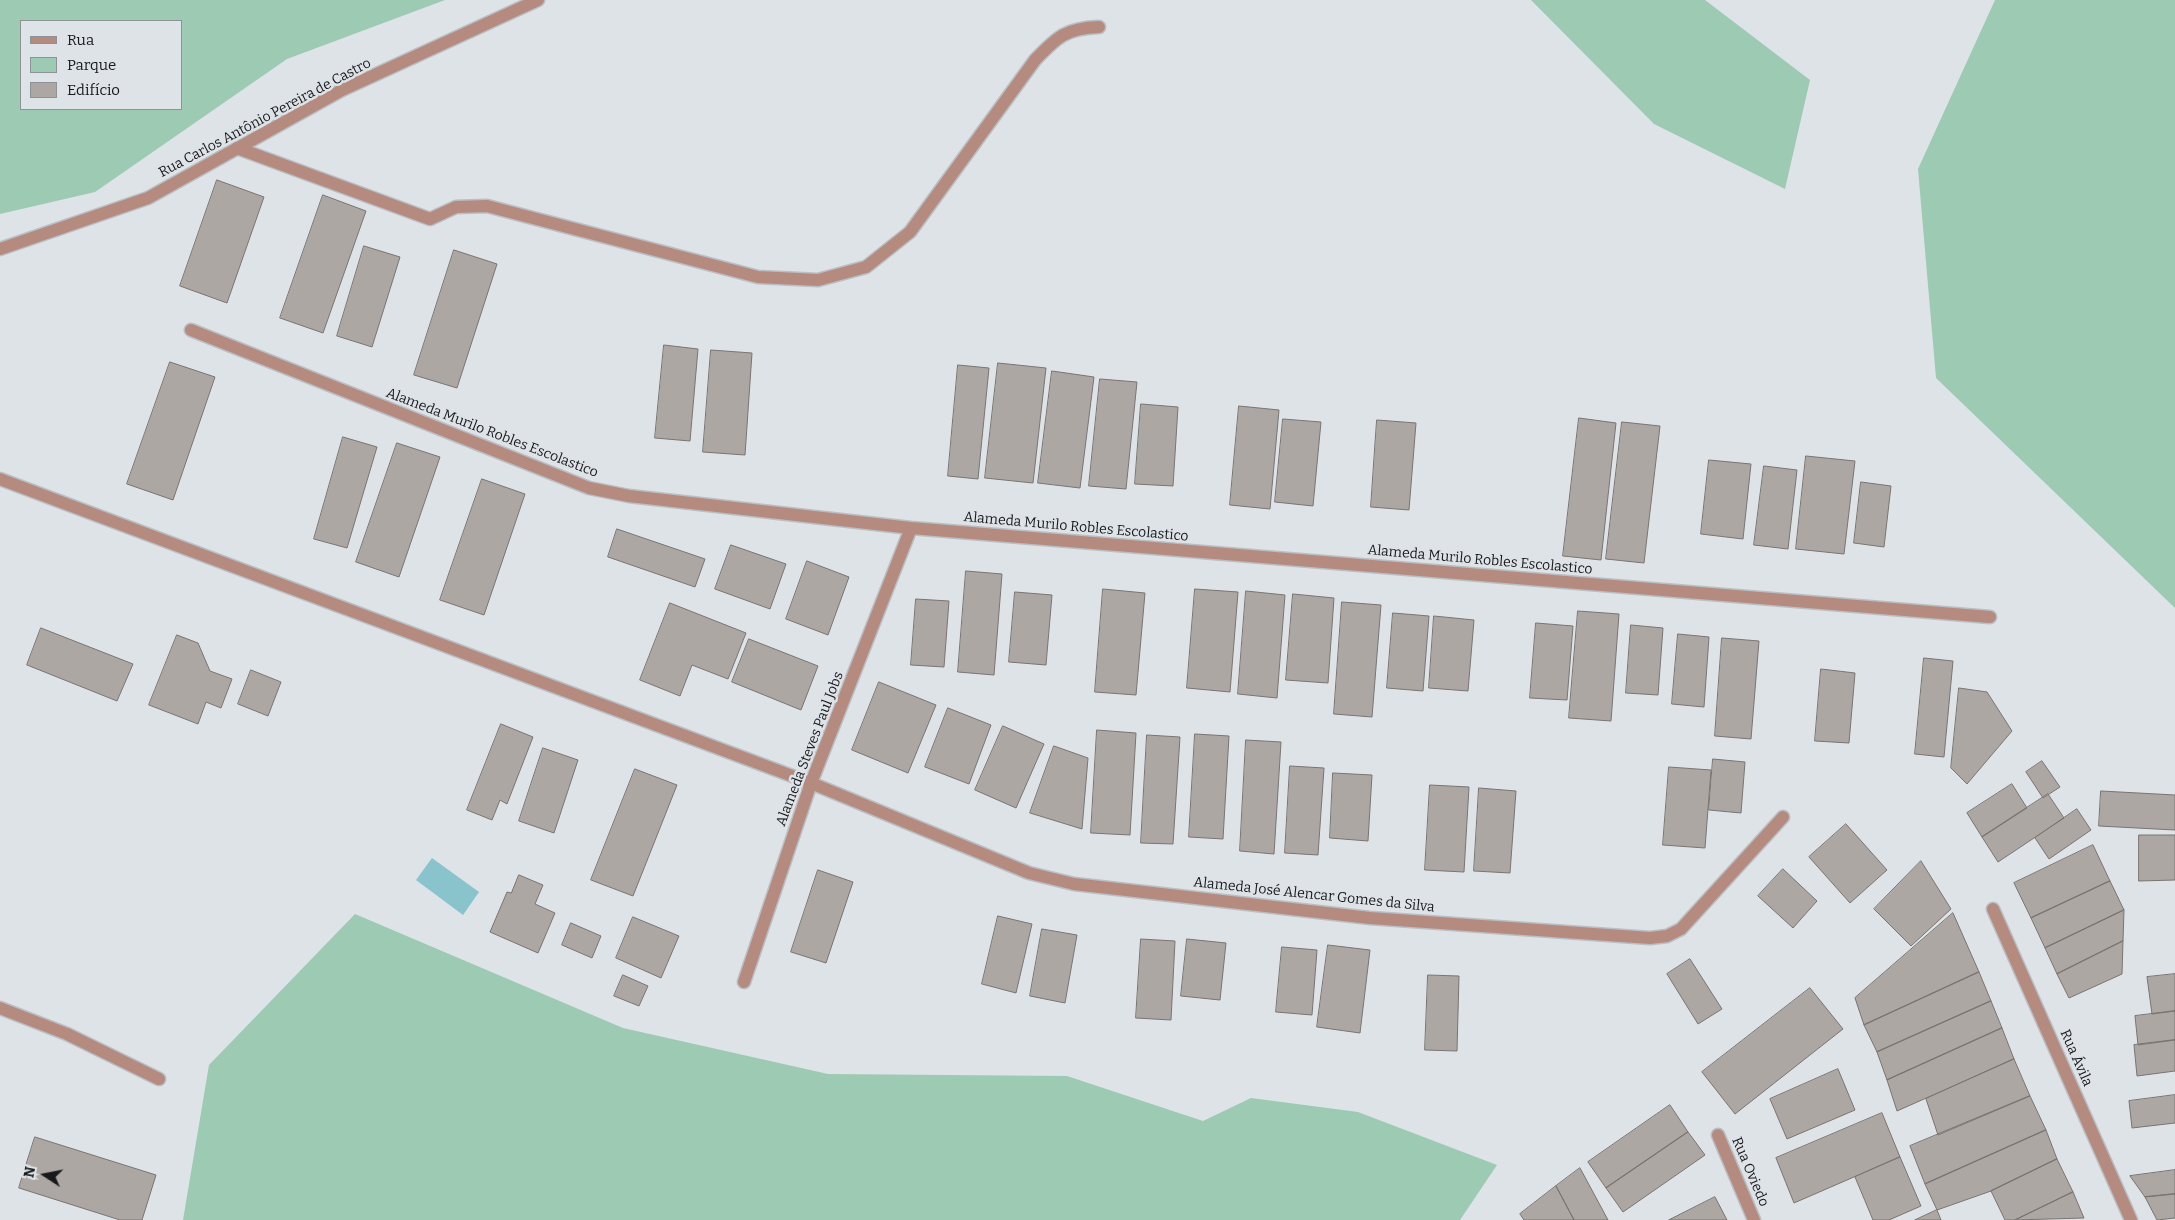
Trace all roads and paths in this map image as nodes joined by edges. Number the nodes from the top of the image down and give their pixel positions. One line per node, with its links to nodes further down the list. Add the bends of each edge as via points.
1 (538, 0): 3 (street, Rua Carlos Antônio Pereira de Castro, via 342,90)
2 (1099, 27): 3 (street, via 1076,27 1054,41 1035,60 910,232 866,267 818,280 758,277 488,206 456,207 430,219)
3 (237, 148): 4 (street, Rua Carlos Antônio Pereira de Castro, via 148,198)
4 (0, 249)
5 (191, 330): 7 (street, Alameda Murilo Robles Escolastico, via 589,488 629,496)
6 (0, 479): 9 (street)
7 (911, 528): 8 (street, Alameda Murilo Robles Escolastico); 9 (street, Alameda Steves Paul Jobs)
8 (1990, 617)
9 (810, 783): 10 (street, Alameda José Alencar Gomes da Silva, via 1029,873 1074,884 1370,918 1650,938 1667,936 1681,929); 12 (street, Alameda Steves Paul Jobs)
10 (1783, 817)
11 (1993, 909): 17 (street, Rua Ávila)
12 (744, 982)
13 (0, 1008): 14 (street, via 67,1034)
14 (159, 1079)
15 (1718, 1135): 16 (street, Rua Oviedo)
16 (1754, 1220)
17 (2131, 1220)

